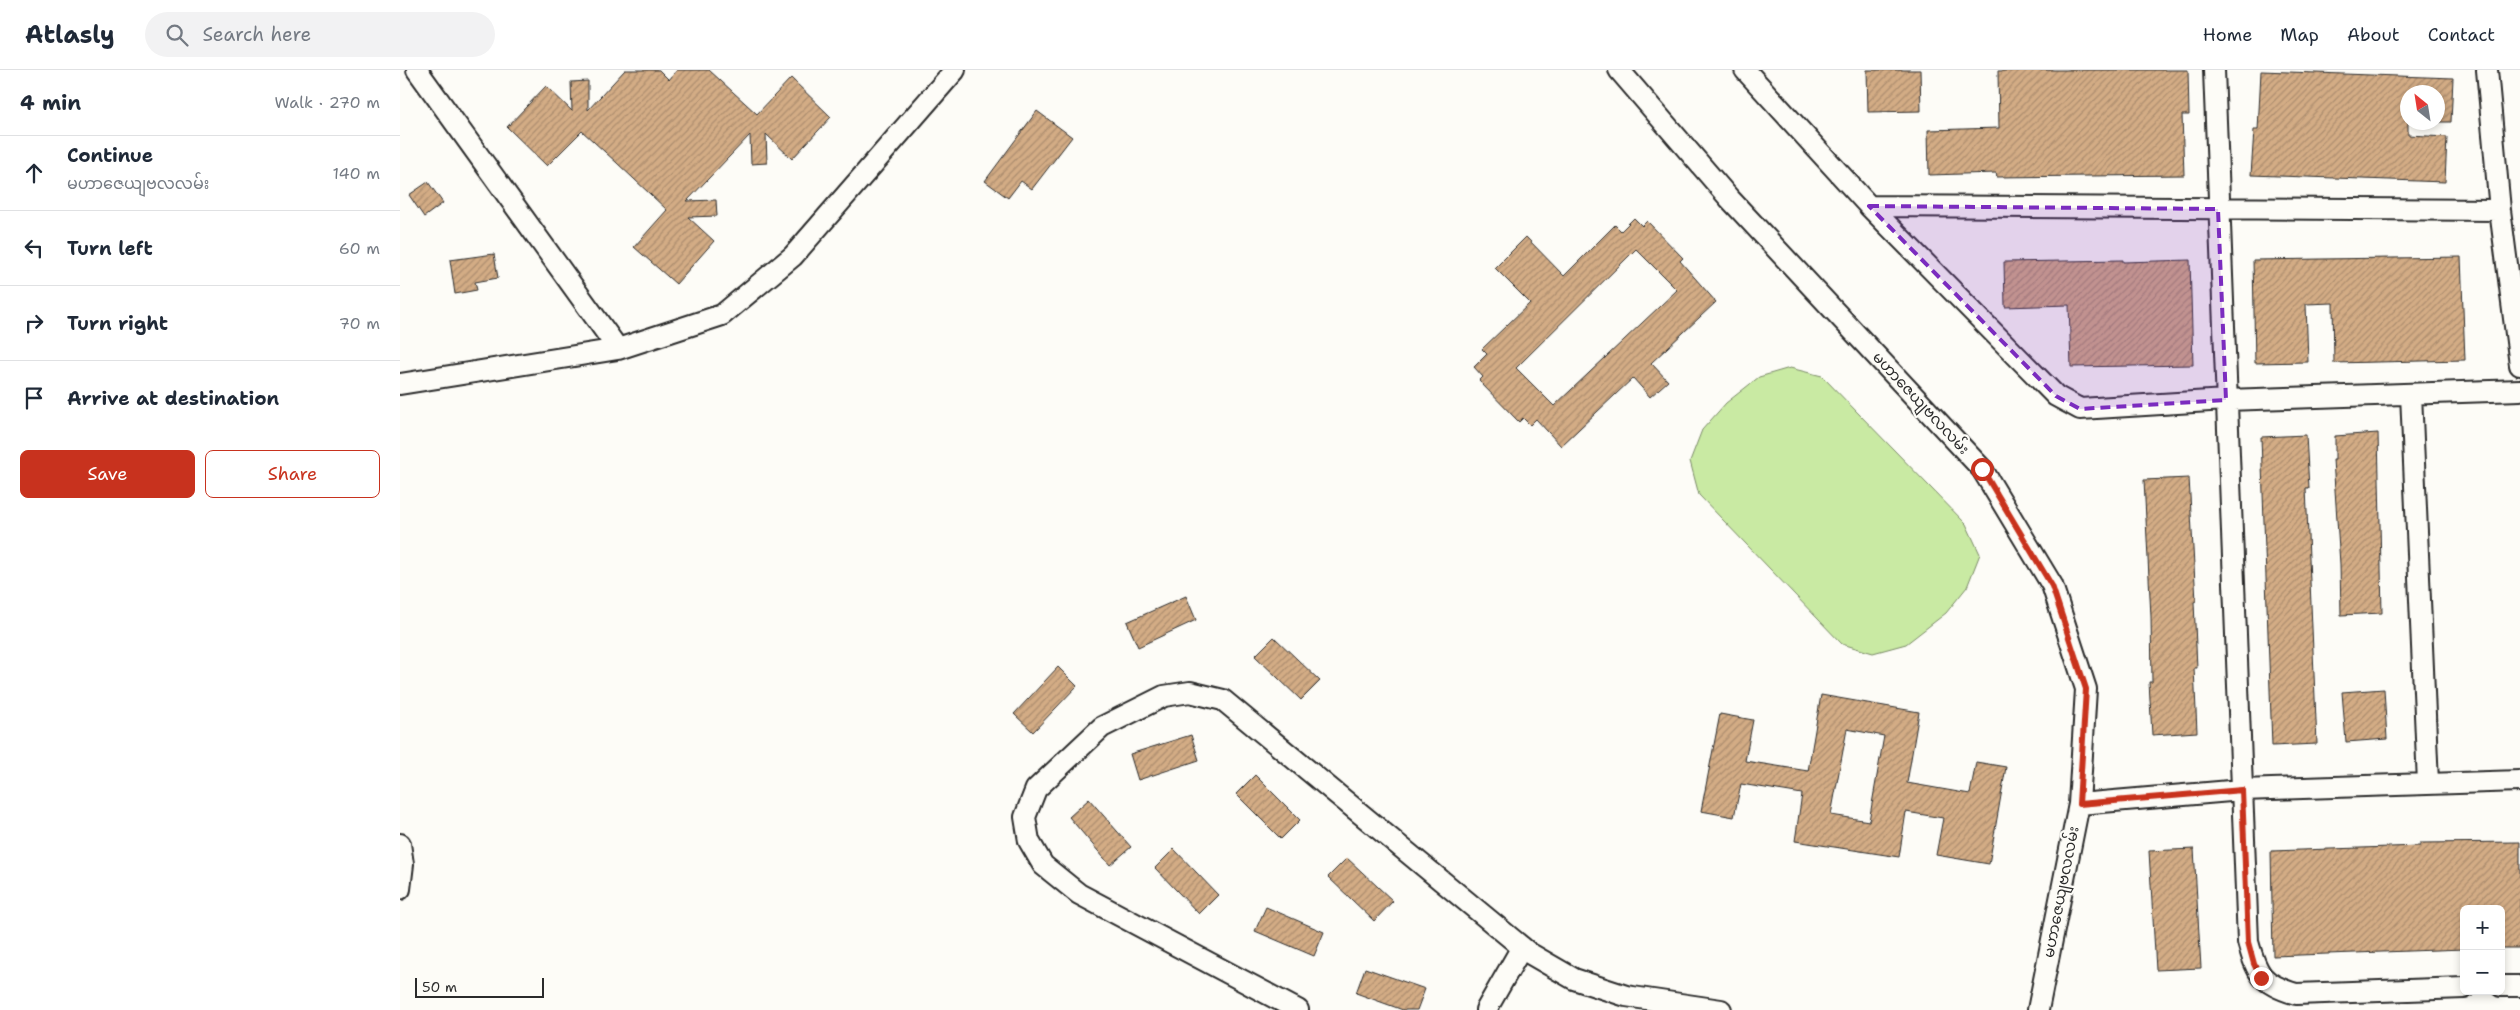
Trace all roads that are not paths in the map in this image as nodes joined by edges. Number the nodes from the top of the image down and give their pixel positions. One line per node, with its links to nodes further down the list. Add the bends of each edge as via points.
1 (417, 70): 10 (street)
2 (955, 70): 10 (street, via 793,256 722,315)
3 (1619, 70): 19 (street, မဟာဇေယျဗလလမ်း, via 1729,198 1982,469 2052,586 2086,689)
4 (1745, 70): 7 (street)
5 (2214, 70): 8 (street)
6 (2487, 70): 9 (street)
7 (1870, 206): 8 (street); 15 (street, via 2061,401 2080,408)
8 (2218, 209): 9 (street); 15 (street)
9 (2500, 210): 11 (street)
10 (618, 349): 12 (street)
11 (2520, 365)
12 (400, 384)
13 (2520, 390): 14 (street)
14 (2411, 394): 15 (street); 17 (street)
15 (2226, 400): 18 (street)
16 (2520, 781): 17 (street)
17 (2428, 784): 18 (street)
18 (2242, 790): 19 (street); 25 (street, via 2248,942 2261,978 2278,989 2296,994)
19 (2079, 804): 29 (street, မဟာဇေယျဗလလမ်း)
20 (400, 844): 21 (street, via 404,864)
21 (400, 889)
22 (1522, 947): 26 (street, via 1223,700 1190,692 1164,696 1102,727 1036,789 1025,817 1029,842 1043,865 1079,894); 27 (street); 28 (street, via 1574,979 1626,996)
23 (2505, 986): 24 (street)
24 (2520, 986)
25 (2460, 988)
26 (1298, 1010)
27 (1486, 1010)
28 (1721, 1010)
29 (2038, 1010)

